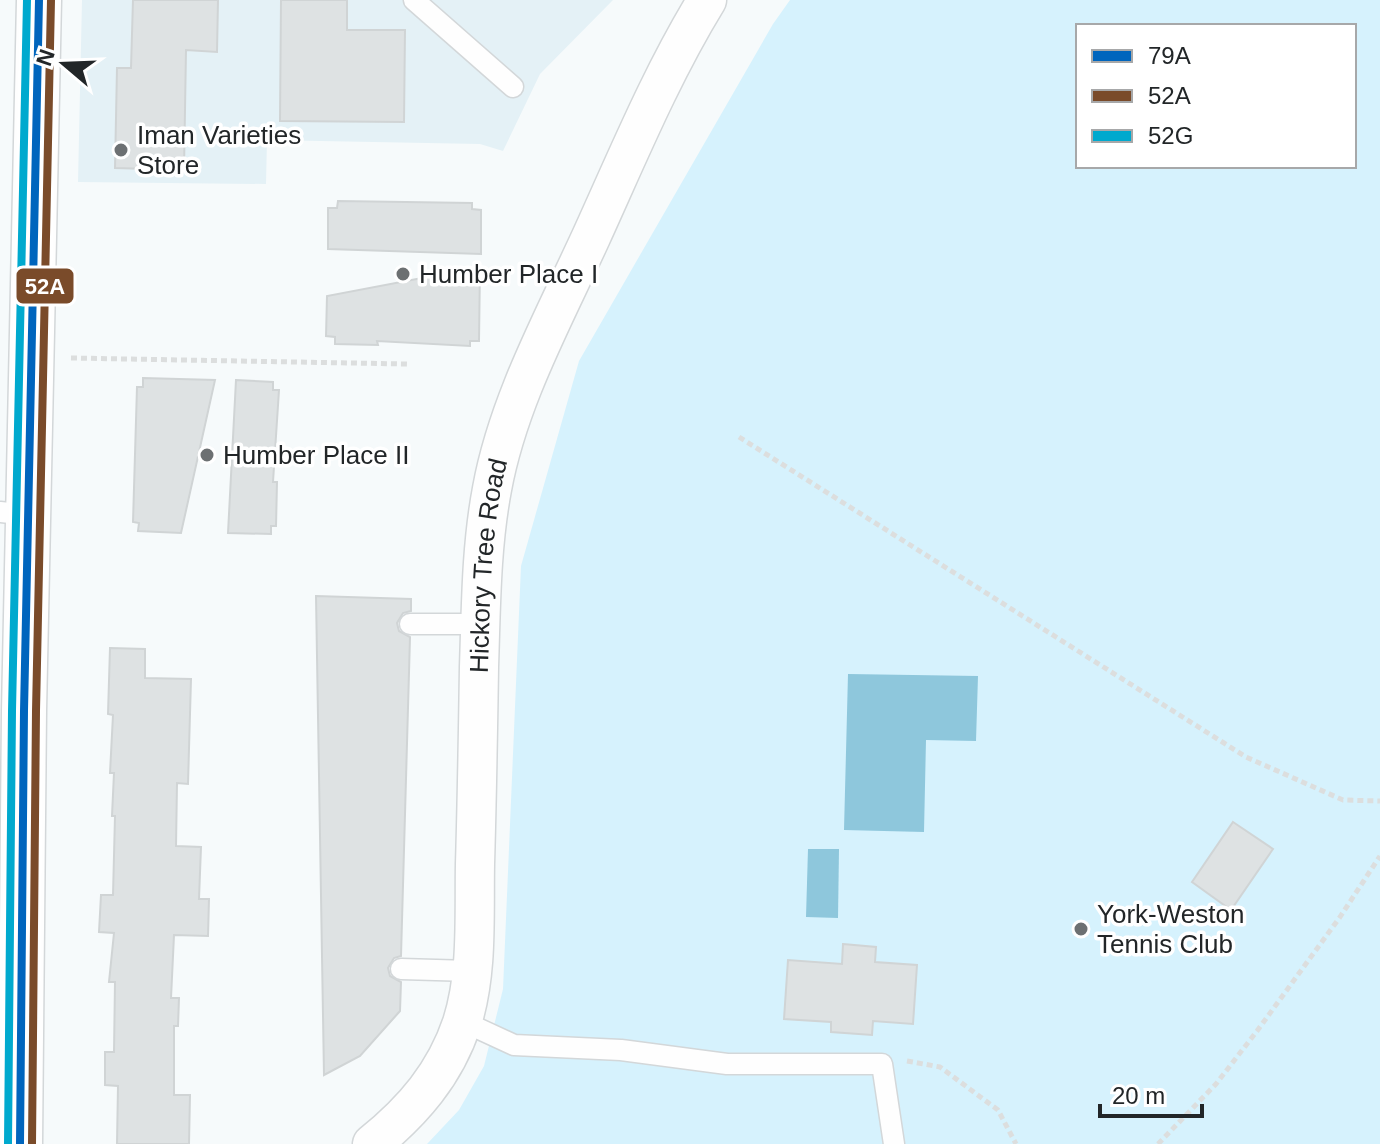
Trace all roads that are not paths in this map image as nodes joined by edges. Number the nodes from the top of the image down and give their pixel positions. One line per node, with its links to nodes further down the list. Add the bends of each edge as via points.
1 (39, 0): 5 (main road)
2 (414, 0): 4 (lane)
3 (707, 0): 7 (street, Hickory Tree Road, via 673,60 520,395 492,487)
4 (513, 87)
5 (15, 514): 11 (main road, via 24,711)
6 (410, 624): 7 (lane)
7 (480, 624): 9 (street, Hickory Tree Road)
8 (401, 969): 9 (lane)
9 (471, 971): 10 (street, Hickory Tree Road)
10 (462, 1021): 12 (street, Hickory Tree Road, via 425,1094); 13 (lane, via 514,1045 621,1050 727,1064 882,1064)
11 (20, 1144)
12 (372, 1144)
13 (894, 1144)

